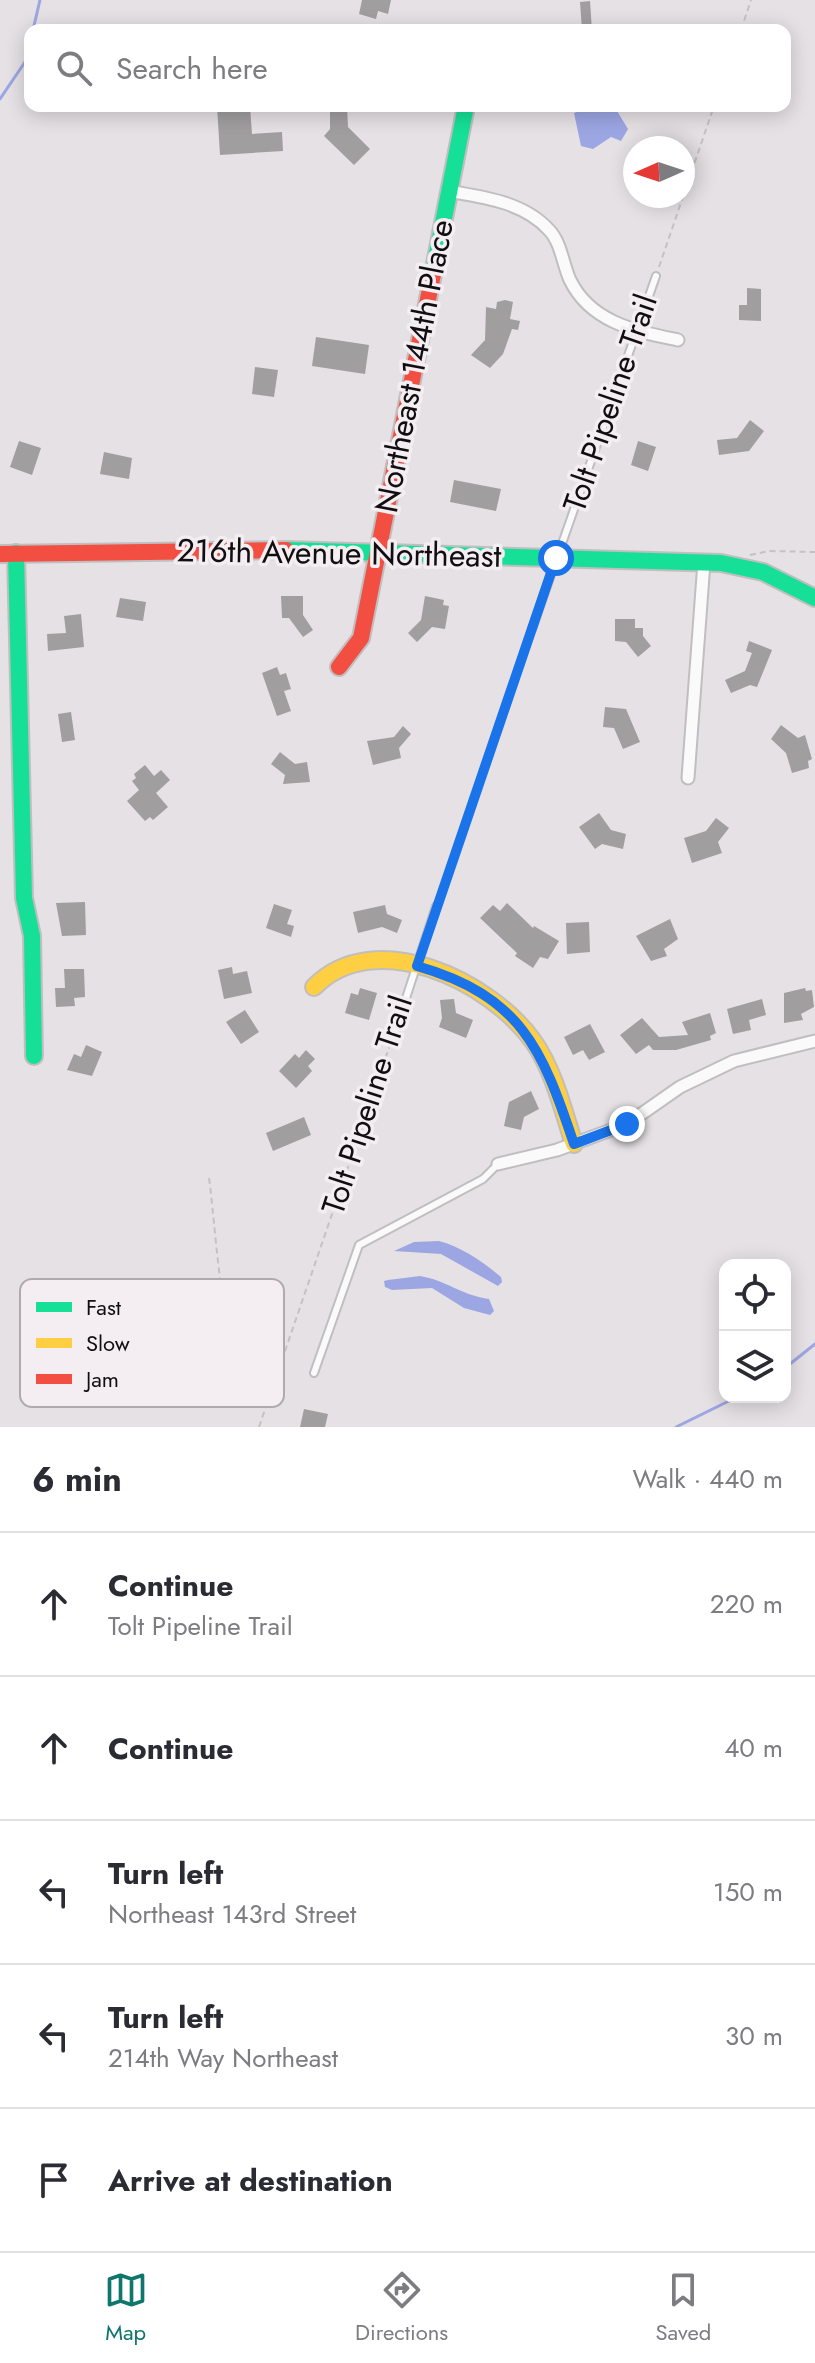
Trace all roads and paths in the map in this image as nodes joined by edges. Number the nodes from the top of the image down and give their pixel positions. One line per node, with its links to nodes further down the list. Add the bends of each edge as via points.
1 (751, 0): 2 (path)
2 (743, 24)
3 (465, 112): 5 (street, Northeast 144th Place)
4 (712, 112): 6 (path, Tolt Pipeline Trail)
5 (448, 191): 7 (street, via 526,211 551,231 570,282 587,305 610,322); 10 (street, Northeast 144th Place)
6 (656, 276): 7 (lane)
7 (638, 331): 8 (street); 12 (lane)
8 (678, 340)
9 (815, 552): 14 (path, via 769,551)
10 (378, 553): 11 (street, 216th Avenue Northeast, via 188,549); 12 (street, 216th Avenue Northeast); 17 (street, Northeast 144th Place, via 361,638)
11 (8, 554): 24 (street, via 24,898 32,936)
12 (558, 559): 13 (street, 216th Avenue Northeast); 16 (lane)
13 (704, 562): 14 (street, 216th Avenue Northeast); 18 (street)
14 (736, 565): 15 (street, 216th Avenue Northeast, via 787,581)
15 (815, 598)
16 (532, 629): 19 (path)
17 (339, 667)
18 (688, 778)
19 (436, 906): 20 (lane)
20 (417, 966): 21 (street, via 354,962 335,968); 22 (lane); 25 (street, via 449,975 495,1001 531,1039 550,1073)
21 (314, 987)
22 (394, 1035): 29 (path, Tolt Pipeline Trail)
23 (815, 1041): 25 (street, via 706,1072 627,1124)
24 (34, 1056)
25 (574, 1144): 26 (street)
26 (498, 1164): 30 (lane, via 483,1179 359,1245)
27 (209, 1178): 28 (path)
28 (223, 1279)
29 (284, 1353)
30 (314, 1373)
31 (266, 1407): 32 (path, Tolt Pipeline Trail)
32 (259, 1427)

